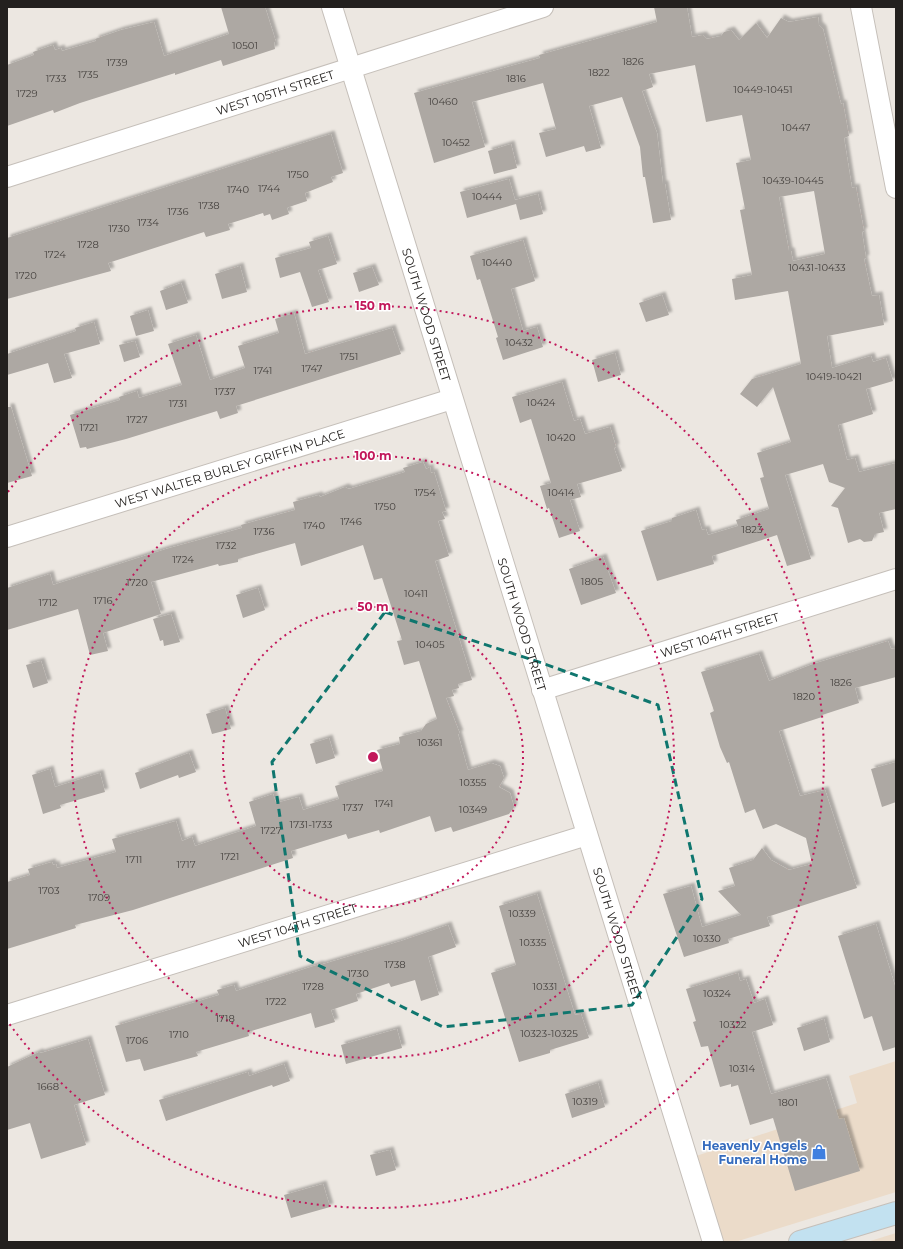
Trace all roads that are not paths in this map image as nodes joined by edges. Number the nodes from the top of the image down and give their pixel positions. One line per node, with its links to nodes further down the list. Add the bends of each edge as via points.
1 (332, 7): 4 (street, SOUTH WOOD STREET)
2 (543, 7): 4 (street, WEST 105TH STREET)
3 (861, 7): 6 (street)
4 (350, 68): 5 (street, WEST 105TH STREET); 7 (street, SOUTH WOOD STREET)
5 (7, 177)
6 (896, 188)
7 (452, 399): 8 (street, WEST WALTER BURLEY GRIFFIN PLACE); 10 (street, SOUTH WOOD STREET)
8 (7, 537)
9 (896, 579): 10 (street, WEST 104TH STREET)
10 (542, 690): 11 (street, SOUTH WOOD STREET)
11 (587, 835): 12 (street, WEST 104TH STREET); 14 (street, SOUTH WOOD STREET)
12 (7, 1015)
13 (896, 1212): 15 (main road)
14 (713, 1242)
15 (800, 1242)

